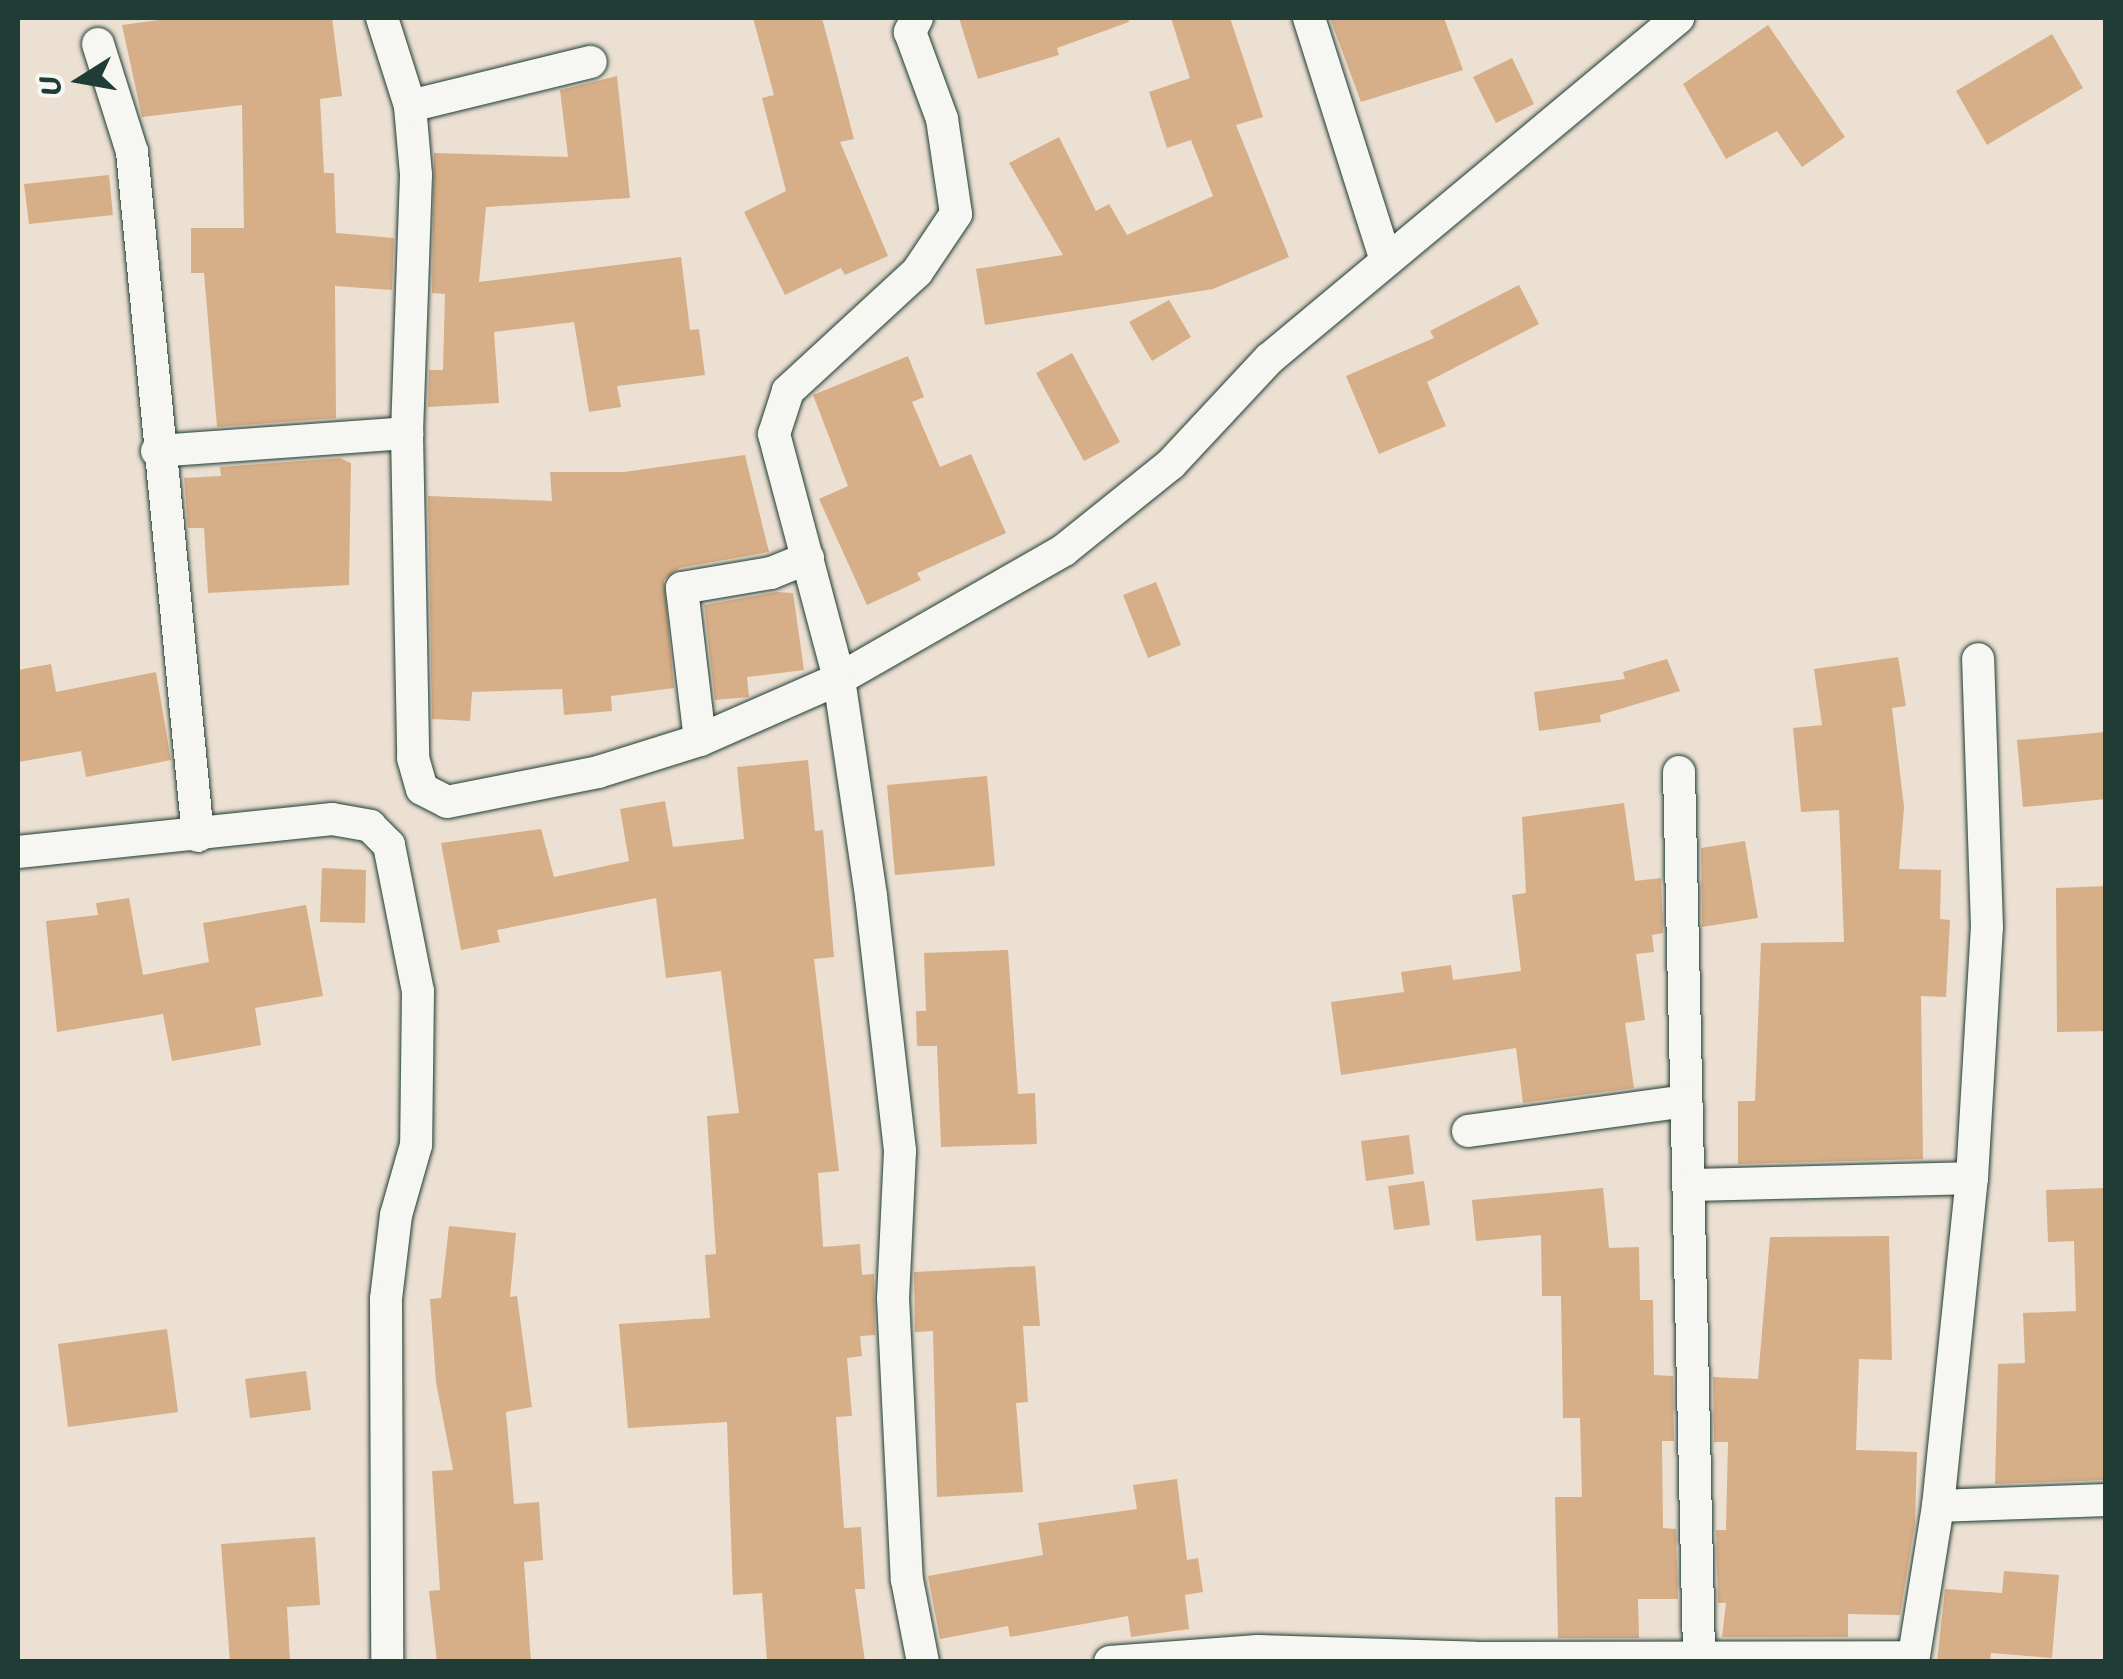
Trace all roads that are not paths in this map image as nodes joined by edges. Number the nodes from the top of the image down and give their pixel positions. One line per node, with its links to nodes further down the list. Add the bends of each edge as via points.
1 (382, 18): 7 (street)
2 (1309, 18): 8 (street)
3 (1678, 18): 8 (street)
4 (909, 22): 11 (street, via 942,119 956,214 917,272 780,404 774,434)
5 (98, 44): 10 (street, via 132,152)
6 (592, 62): 7 (street)
7 (410, 106): 9 (street, via 416,278)
8 (1385, 258): 13 (street, via 1269,359 1114,514 963,612)
9 (407, 433): 10 (street); 14 (street, via 409,673 414,775 422,789 447,802 598,772)
10 (157, 452): 16 (street)
11 (808, 558): 13 (street); 14 (street, via 771,573 682,588)
12 (1978, 660): 20 (street, via 1986,927)
13 (839, 678): 14 (street); 27 (street, via 900,1151 893,1298 907,1580)
14 (700, 740)
15 (1679, 772): 18 (street)
16 (198, 836): 17 (street); 26 (street, via 332,819 370,826 389,845 402,885 418,991 416,1145 396,1215 386,1299)
17 (18, 852)
18 (1686, 1101): 19 (street); 21 (street)
19 (1468, 1131)
20 (1972, 1178): 21 (street); 23 (street)
21 (1688, 1185): 24 (street)
22 (2106, 1500): 23 (street)
23 (1938, 1506): 25 (street)
24 (1699, 1656): 25 (street); 28 (street, via 1258,1651)
25 (1913, 1659)
26 (386, 1662)
27 (923, 1662)
28 (1110, 1662)

